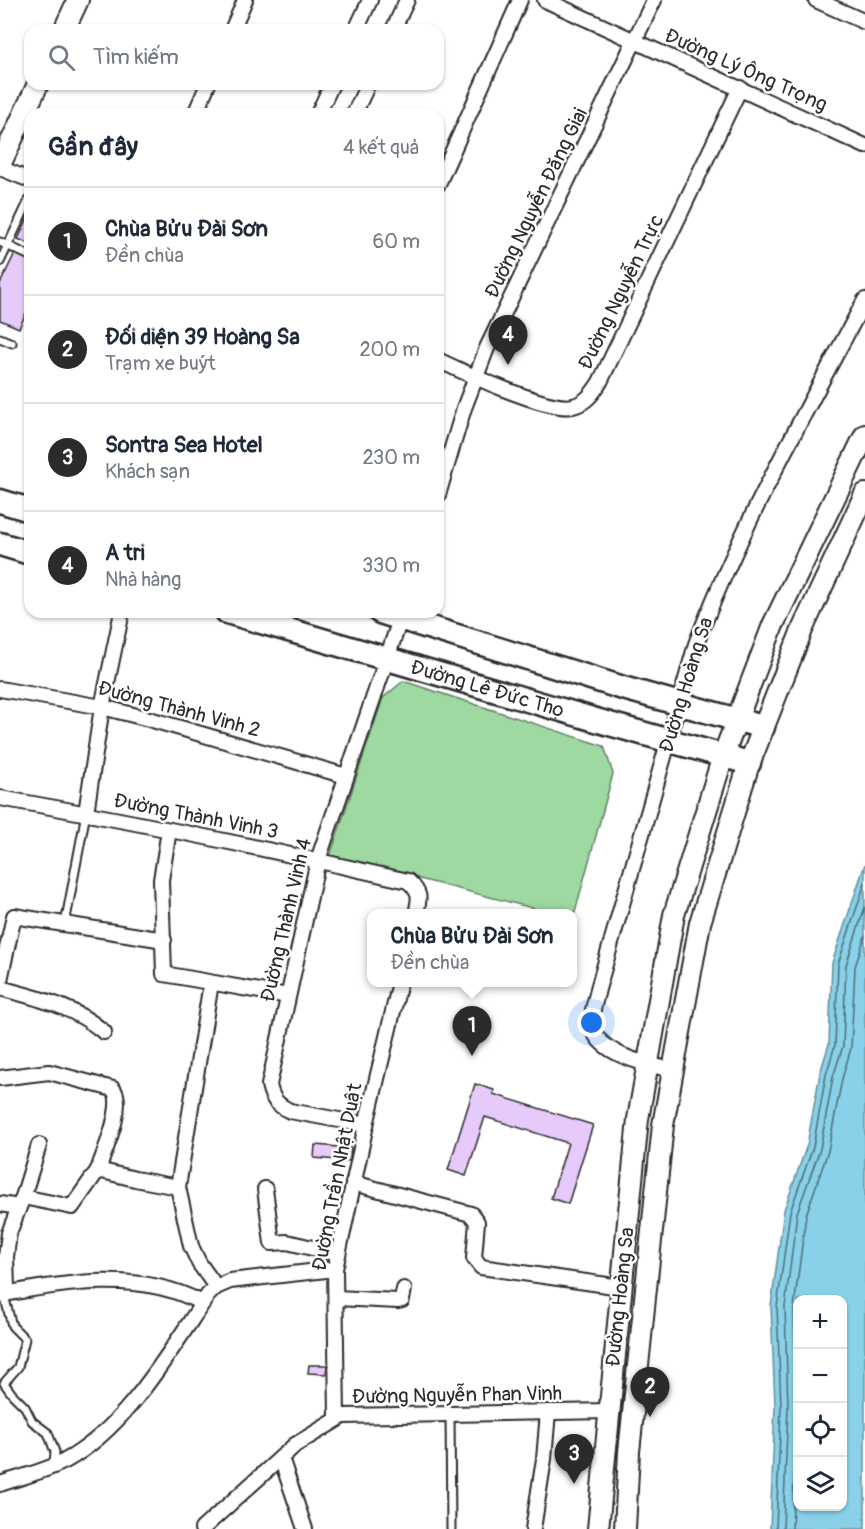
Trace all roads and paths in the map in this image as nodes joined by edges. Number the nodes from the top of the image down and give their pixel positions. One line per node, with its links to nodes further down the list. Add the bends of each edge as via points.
1 (78, 0): 10 (main road)
2 (245, 0): 11 (street)
3 (370, 0): 12 (street)
4 (407, 0): 13 (street)
5 (520, 0): 27 (street)
6 (545, 0): 14 (street, Đường Lý Ông Trọng)
7 (654, 0): 14 (street, Đường Nguyễn Đăng Giai)
8 (816, 0): 9 (street)
9 (865, 22)
10 (67, 24)
11 (235, 24)
12 (359, 24)
13 (396, 24)
14 (635, 42): 15 (street, Đường Lý Ông Trọng); 38 (street, Đường Nguyễn Đăng Giai)
15 (740, 88): 25 (street, Đường Lý Ông Trọng); 38 (street, Đường Nguyễn Trực, via 593,394 573,407 561,407)
16 (35, 90): 20 (main road)
17 (205, 90): 21 (street)
18 (329, 90): 22 (street)
19 (365, 90): 23 (street)
20 (27, 108)
21 (198, 108)
22 (321, 108)
23 (357, 108)
24 (24, 115): 26 (main road)
25 (865, 146)
26 (0, 167): 28 (street)
27 (444, 171)
28 (24, 177)
29 (24, 211): 31 (lane)
30 (0, 242): 31 (lane)
31 (8, 246): 32 (lane); 33 (lane)
32 (24, 253)
33 (0, 262)
34 (865, 300): 52 (street, Đường Hoàng Sa, via 767,483 727,567 696,644)
35 (0, 338): 36 (lane)
36 (12, 343)
37 (444, 363): 38 (street, Đường Nguyễn Trực)
38 (474, 377): 40 (street, Đường Nguyễn Đăng Giai)
39 (865, 435): 54 (main road, Đường Hoàng Sa, via 773,625)
40 (444, 467)
41 (865, 494): 55 (main road, Đường Hoàng Sa)
42 (0, 501): 43 (main road)
43 (24, 508)
44 (0, 544): 45 (main road)
45 (24, 551)
46 (121, 618): 53 (street)
47 (247, 618): 50 (main road, Đường Lê Đức Thọ)
48 (393, 618): 50 (street, Đường Thành Vinh 4)
49 (407, 618): 52 (main road, Đường Lê Đức Thọ)
50 (387, 660): 56 (main road, Đường Lê Đức Thọ); 59 (street, Đường Thành Vinh 4)
51 (0, 689): 53 (street, Đường Thành Vinh 2)
52 (679, 703): 54 (main road, Đường Lê Đức Thọ); 56 (street, Đường Hoàng Sa)
53 (102, 707): 59 (street, Đường Thành Vinh 2); 61 (street)
54 (737, 719): 55 (main road, Đường Lê Đức Thọ); 57 (main road, Đường Hoàng Sa)
55 (763, 726): 58 (main road, Đường Hoàng Sa)
56 (669, 740): 57 (main road, Đường Lê Đức Thọ); 73 (street, Đường Hoàng Sa, via 592,1018 601,1043)
57 (723, 756): 58 (main road, Đường Lê Đức Thọ); 73 (main road, Đường Hoàng Sa, via 674,915)
58 (749, 763): 74 (main road, Đường Hoàng Sa, via 700,923)
59 (346, 776): 63 (street, Đường Thành Vinh 4)
60 (0, 798): 61 (street, Đường Thành Vinh 3)
61 (86, 813): 62 (street, Đường Thành Vinh 3); 65 (lane)
62 (169, 830): 63 (street, Đường Thành Vinh 3); 66 (street, via 161,880)
63 (318, 860): 64 (street, Đường Thành Vinh 3, via 408,881 420,898); 71 (street, Đường Thành Vinh 4)
64 (417, 909)
65 (65, 924): 66 (street); 67 (street, via 14,916)
66 (164, 940): 68 (street, via 164,974)
67 (0, 980)
68 (211, 983): 71 (street); 80 (street)
69 (399, 987): 76 (street, Đường Trần Nhật Duật)
70 (0, 988): 72 (street, via 73,1010)
71 (288, 996): 76 (street, Đường Thành Vinh 4, via 271,1071 271,1095 290,1111)
72 (104, 1032)
73 (648, 1065): 74 (street, Đường Hoàng Sa); 87 (main road, Đường Hoàng Sa, via 638,1119)
74 (673, 1070): 94 (main road, Đường Hoàng Sa, via 663,1125)
75 (0, 1078): 78 (street, via 49,1072 113,1089 118,1101)
76 (366, 1125): 79 (street, Đường Trần Nhật Duật)
77 (39, 1145): 82 (street)
78 (98, 1170): 80 (street); 82 (street, via 72,1207)
79 (353, 1183): 84 (street, Đường Trần Nhật Duật); 87 (street, via 471,1214 477,1222 474,1258 481,1267)
80 (178, 1186): 86 (street, via 191,1246)
81 (266, 1190): 84 (street, via 272,1243 287,1242)
82 (21, 1202): 83 (street); 89 (street, via 9,1233 7,1288)
83 (0, 1204)
84 (338, 1254): 85 (street, Đường Trần Nhật Duật)
85 (335, 1269): 86 (street, via 230,1281); 90 (street, Đường Trần Nhật Duật)
86 (216, 1287): 91 (street)
87 (621, 1287): 92 (main road, Đường Hoàng Sa)
88 (404, 1289): 90 (street, via 403,1298 398,1301)
89 (2, 1295): 91 (street, via 110,1282 163,1288); 98 (lane, via 12,1326 25,1339 18,1367 4,1383 32,1421 48,1433 55,1452)
90 (336, 1299): 96 (street, Đường Trần Nhật Duật)
91 (202, 1303): 98 (street, via 122,1413 83,1449)
92 (609, 1411): 93 (street, Đường Nguyễn Phan Vinh); 94 (main road); 104 (main road, Đường Hoàng Sa)
93 (548, 1412): 95 (street, Đường Nguyễn Phan Vinh); 103 (street)
94 (633, 1412): 105 (main road, Đường Hoàng Sa)
95 (450, 1415): 96 (street, Đường Nguyễn Phan Vinh, via 350,1415); 102 (lane)
96 (337, 1419): 97 (street, Đường Nguyễn Phan Vinh)
97 (280, 1458): 100 (street, Đường Nguyễn Phan Vinh); 101 (street)
98 (54, 1465): 99 (street)
99 (0, 1484)
100 (202, 1529)
101 (305, 1529)
102 (451, 1529)
103 (533, 1529)
104 (598, 1529)
105 (625, 1529)

